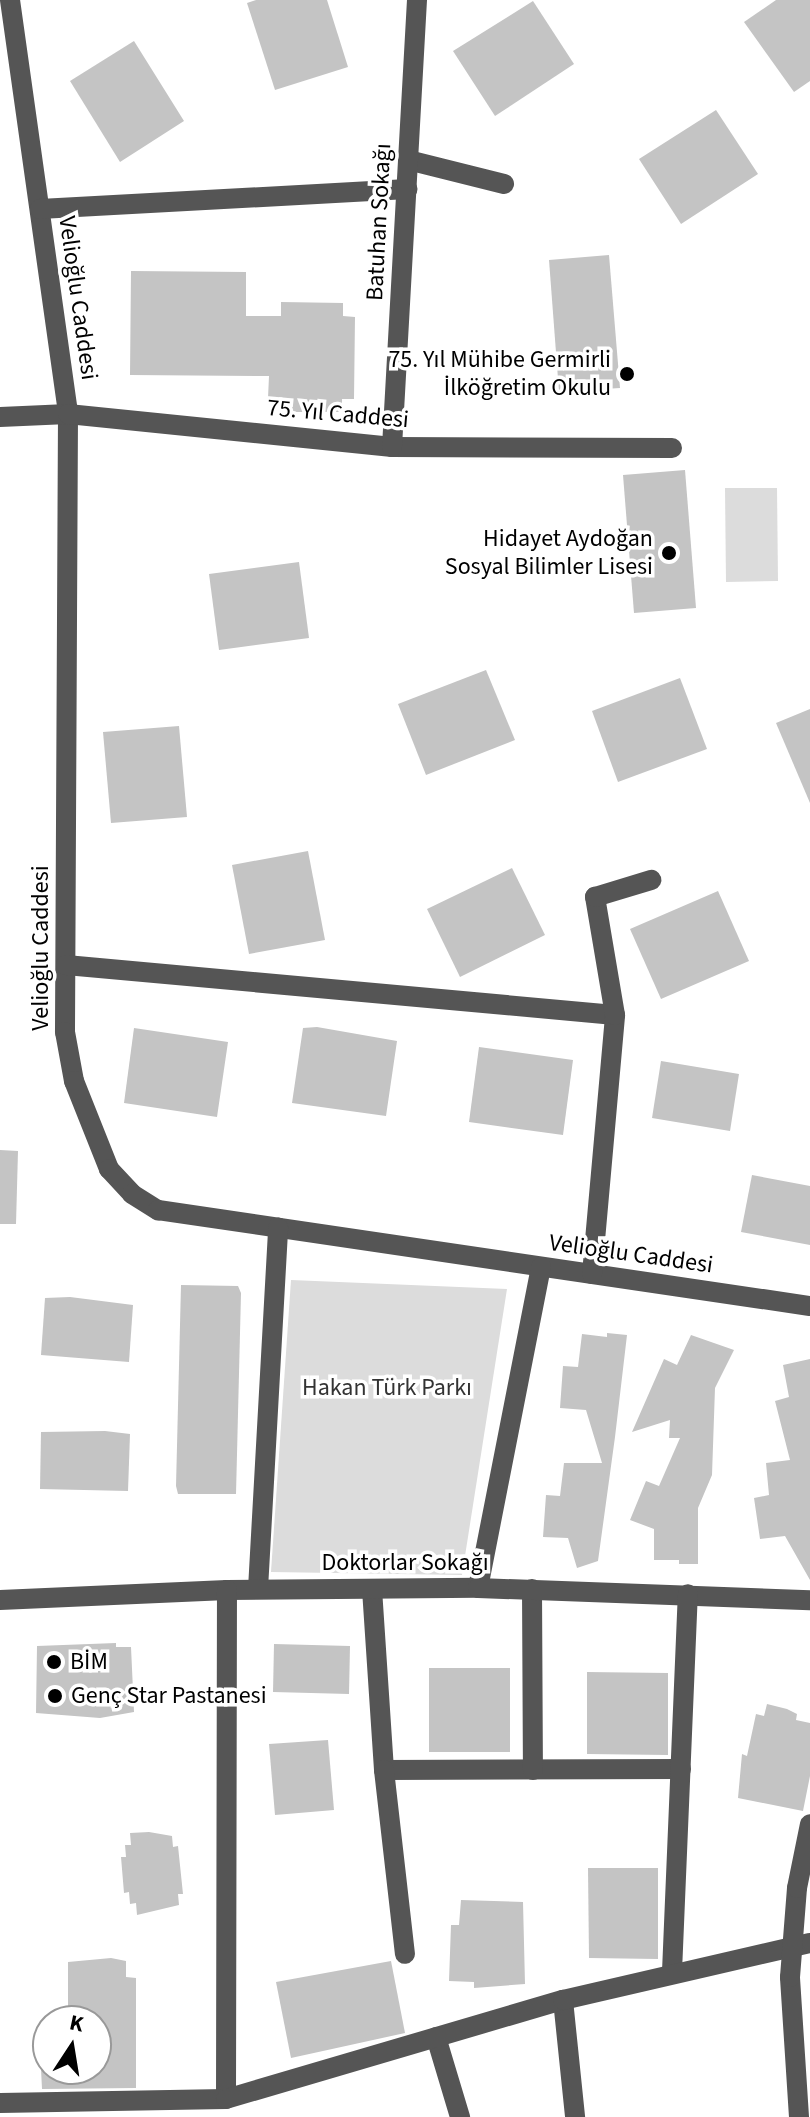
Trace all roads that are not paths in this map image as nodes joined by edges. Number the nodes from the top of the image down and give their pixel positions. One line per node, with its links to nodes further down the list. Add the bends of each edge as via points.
1 (10, 0): 6 (street, Velioğlu Caddesi)
2 (417, 0): 3 (street, Batuhan Sokağı)
3 (408, 160): 4 (street); 5 (street, Batuhan Sokağı)
4 (504, 184)
5 (407, 189): 6 (street); 9 (street, Batuhan Sokağı)
6 (40, 209): 7 (street, Velioğlu Caddesi)
7 (68, 414): 8 (street, 75. Yıl Caddesi); 9 (street, 75. Yıl Caddesi); 12 (street, Velioğlu Caddesi)
8 (0, 417)
9 (392, 447): 10 (street, 75. Yıl Caddesi)
10 (672, 448)
11 (651, 880): 13 (street, via 595,897)
12 (66, 965): 13 (street); 14 (street, Velioğlu Caddesi, via 65,1032 74,1081 100,1153 121,1183 158,1210)
13 (615, 1015): 16 (street)
14 (278, 1228): 15 (street, Velioğlu Caddesi); 19 (street)
15 (541, 1267): 16 (street, Velioğlu Caddesi); 18 (street)
16 (592, 1274): 17 (street, Velioğlu Caddesi)
17 (810, 1306)
18 (478, 1588): 20 (street, Doktorlar Sokağı); 21 (street, Doktorlar Sokağı)
19 (258, 1589): 20 (street, Doktorlar Sokağı); 22 (street, Doktorlar Sokağı)
20 (372, 1589): 27 (street)
21 (532, 1589): 23 (street, Doktorlar Sokağı); 28 (street)
22 (227, 1590): 24 (street, Doktorlar Sokağı); 35 (street)
23 (688, 1594): 25 (street, Doktorlar Sokağı); 26 (street)
24 (0, 1600)
25 (810, 1600)
26 (681, 1769): 28 (street); 32 (street)
27 (384, 1770): 28 (street); 31 (street)
28 (533, 1770)
29 (810, 1824): 30 (street)
30 (801, 1944): 32 (street); 40 (street, via 790,2021)
31 (405, 1954)
32 (672, 1972): 33 (street)
33 (563, 2000): 34 (street); 39 (street)
34 (436, 2037): 35 (street); 38 (street)
35 (226, 2099): 37 (street)
36 (0, 2103): 37 (street)
37 (140, 2109)
38 (460, 2117)
39 (575, 2117)
40 (799, 2117)

